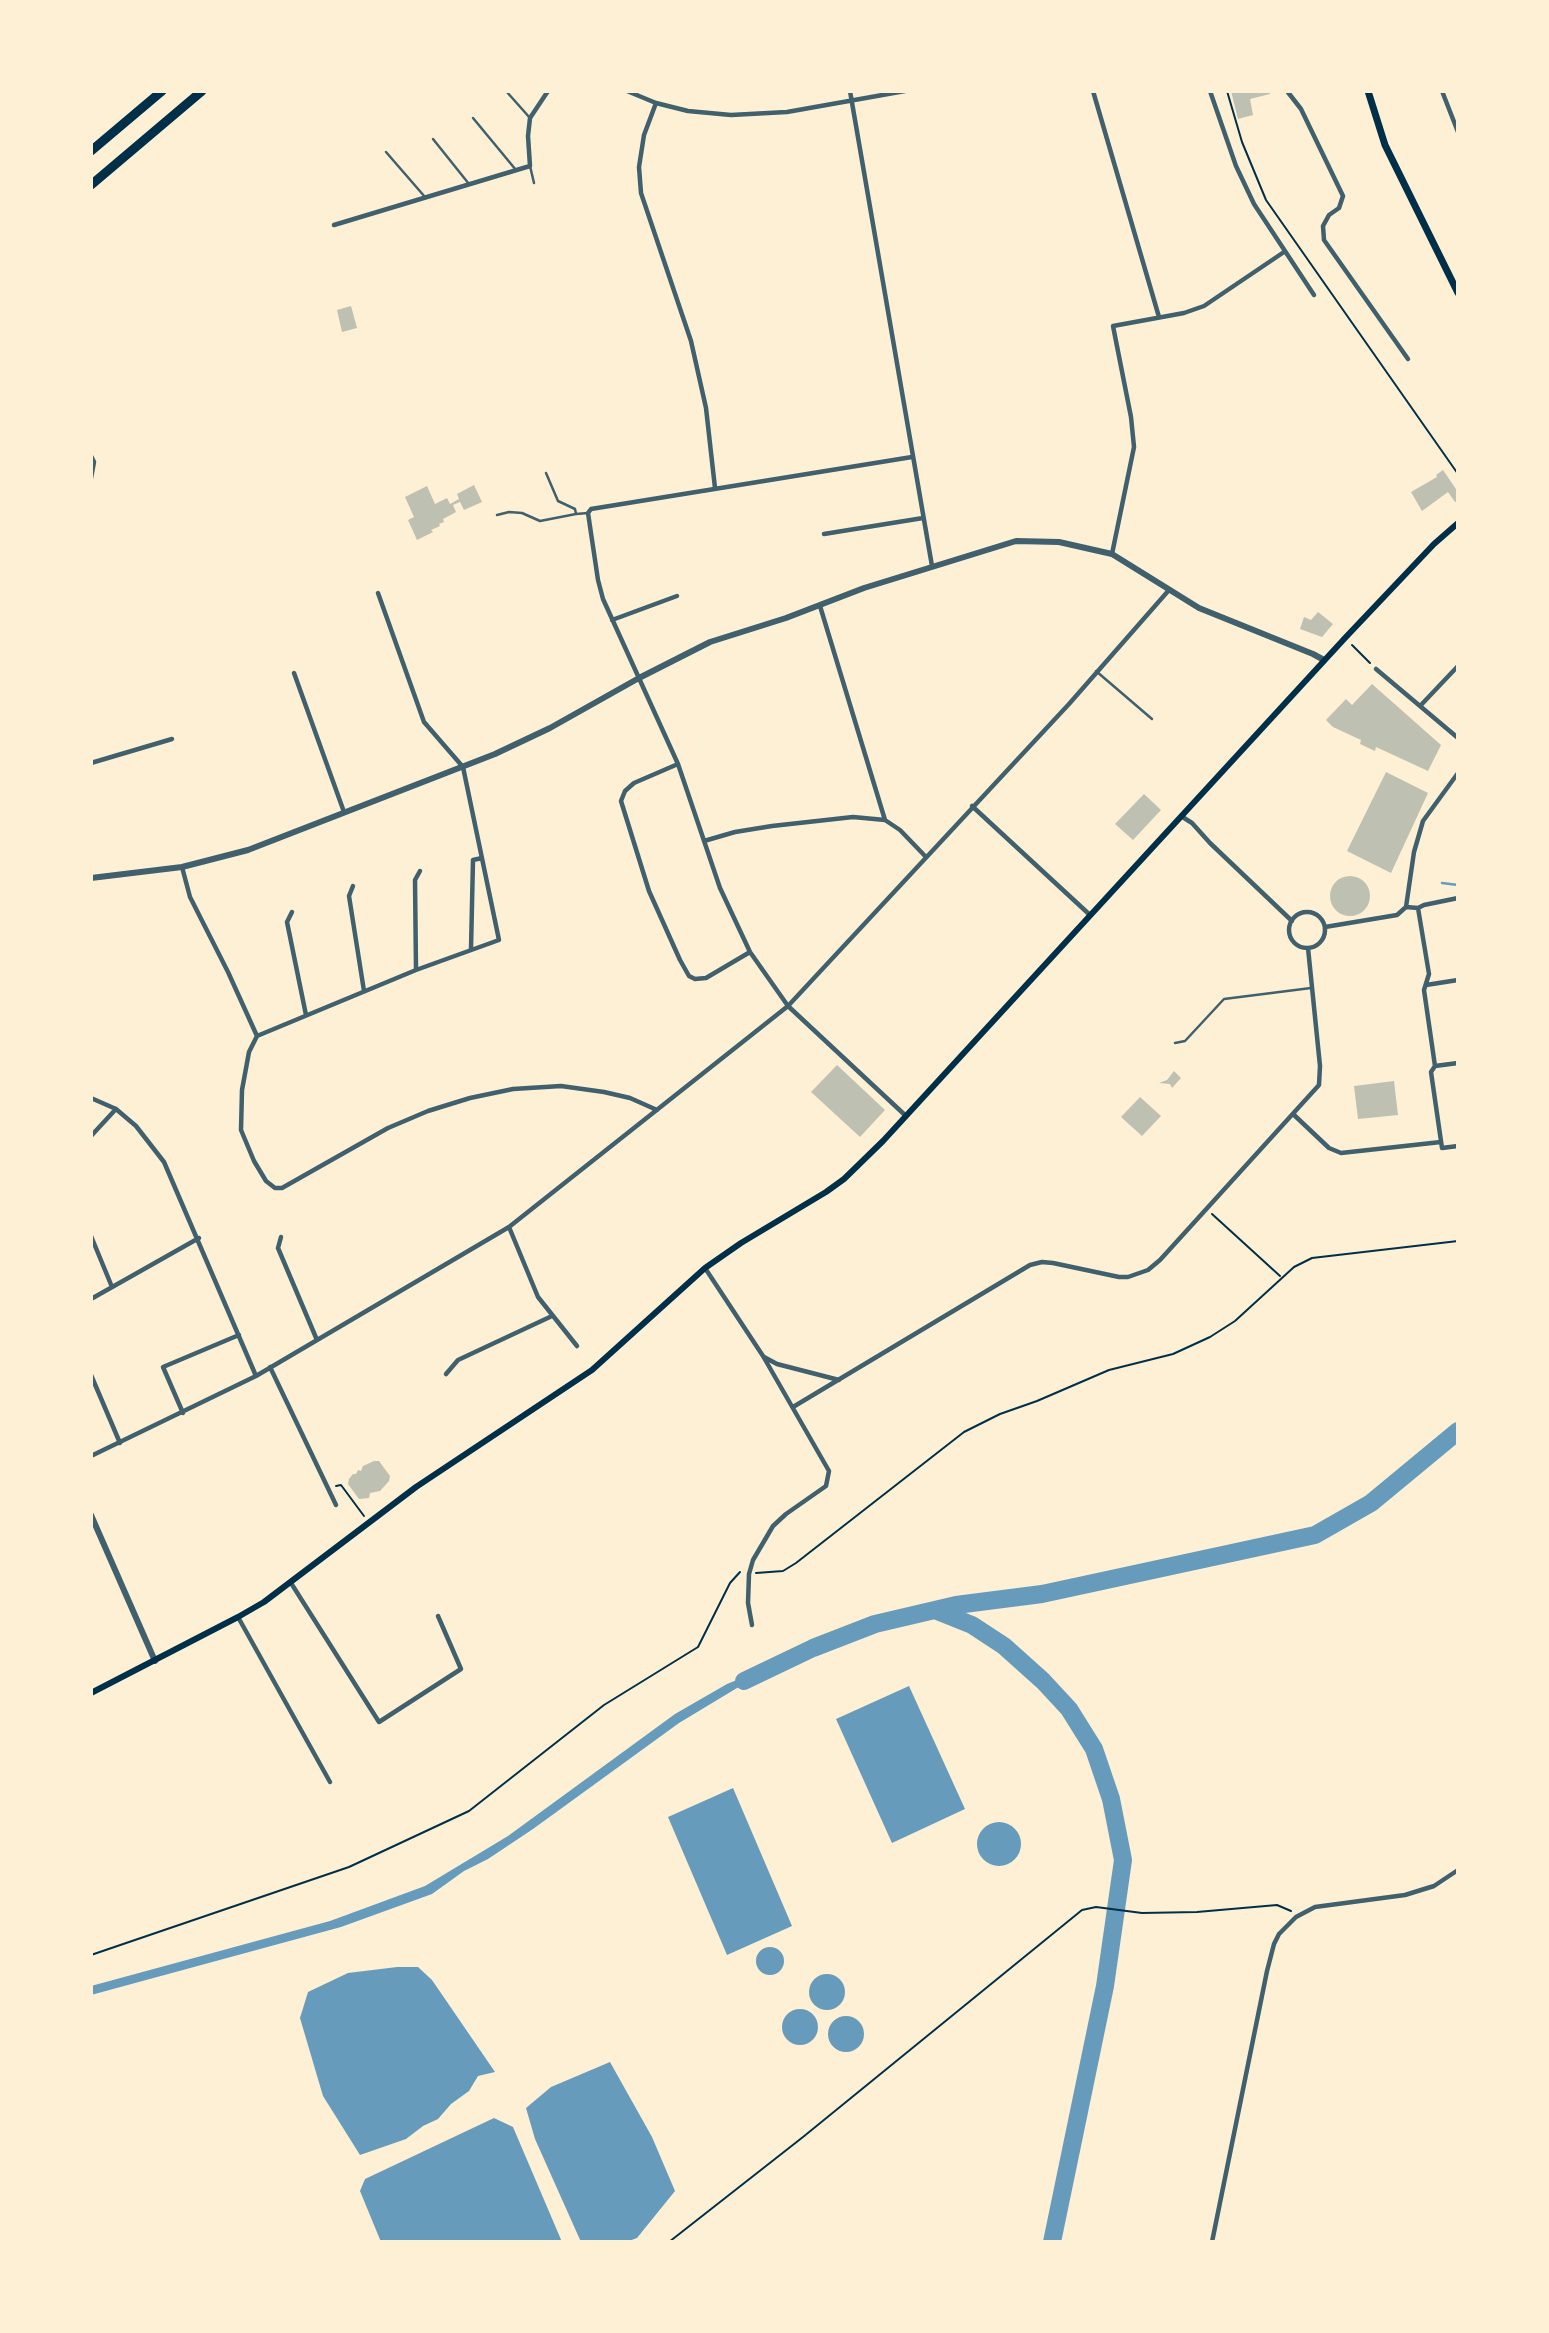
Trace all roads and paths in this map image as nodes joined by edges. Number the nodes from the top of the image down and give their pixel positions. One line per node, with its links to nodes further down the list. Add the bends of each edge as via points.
1 (163, 91): 20 (highway)
2 (202, 91): 26 (highway)
3 (506, 91): 17 (lane)
4 (548, 91): 17 (street)
5 (627, 91): 15 (street)
6 (850, 91): 14 (street)
7 (905, 91): 14 (street)
8 (1093, 91): 32 (street)
9 (1210, 91): 29 (street, via 1236,166)
10 (1227, 91): 37 (path, via 1266,200)
11 (1287, 91): 33 (street, via 1301,109 1343,196 1323,226 1324,240)
12 (1368, 91): 30 (main road, via 1385,145)
13 (1441, 91): 18 (street)
14 (852, 101): 15 (street, via 758,115 688,111); 35 (street)
15 (656, 103): 39 (street, via 644,135 641,193 691,341 706,408)
16 (473, 118): 23 (lane)
17 (530, 118): 22 (street)
18 (1458, 132)
19 (433, 139): 25 (lane)
20 (91, 152)
21 (386, 152): 27 (lane)
22 (530, 166): 23 (street); 24 (lane)
23 (516, 170): 25 (street)
24 (534, 183)
25 (469, 184): 27 (street)
26 (91, 185)
27 (425, 197): 28 (street)
28 (334, 225)
29 (1284, 252): 31 (street); 32 (street, via 1204,306)
30 (1458, 293)
31 (1314, 295)
32 (1159, 317): 46 (street, via 1113,326 1134,447)
33 (1408, 359)
34 (92, 457): 38 (street)
35 (912, 457): 39 (street); 43 (street)
36 (546, 473): 41 (lane, via 558,501)
37 (1458, 474)
38 (91, 478)
39 (715, 488): 40 (street)
40 (588, 513): 41 (lane); 52 (street, via 598,580)
41 (576, 514): 42 (lane, via 540,522 522,513)
42 (497, 515)
43 (923, 518): 45 (street); 47 (street)
44 (1458, 523): 53 (main road)
45 (824, 534)
46 (1112, 554): 47 (street, via 1059,542 1016,541); 48 (street)
47 (932, 566): 51 (street)
48 (1169, 590): 54 (street, via 1199,608); 57 (street)
49 (378, 593): 66 (street, via 424,722)
50 (677, 596): 52 (street)
51 (820, 606): 59 (street, via 710,642); 71 (street)
52 (612, 620): 59 (street)
53 (1345, 638): 54 (main road); 56 (path)
54 (1324, 660): 70 (main road)
55 (1458, 666): 60 (street)
56 (1376, 669): 60 (street)
57 (1096, 671): 61 (lane); 68 (street)
58 (294, 673): 69 (street)
59 (639, 678): 65 (street); 66 (street, via 550,728)
60 (1421, 705): 62 (street)
61 (1152, 719)
62 (1458, 738)
63 (172, 739): 64 (street)
64 (91, 763)
65 (678, 764): 72 (street); 88 (street, via 634,783 621,802 649,891 689,976 706,978)
66 (463, 767): 69 (street); 74 (street)
67 (1458, 773): 80 (street, via 1423,821)
68 (972, 806): 73 (street); 83 (street)
69 (344, 812): 75 (street, via 248,850)
70 (1181, 815): 83 (main road); 84 (street)
71 (886, 820): 72 (street, via 818,820); 73 (street)
72 (704, 841): 88 (street)
73 (926, 857): 94 (street)
74 (482, 858): 87 (street, via 473,860); 87 (street, via 499,940)
75 (182, 867): 77 (street); 96 (street, via 190,897)
76 (421, 871): 89 (street, via 415,880)
77 (91, 878)
78 (353, 886): 93 (street, via 349,896)
79 (1458, 898): 81 (street)
80 (1406, 906): 81 (street); 85 (street, via 1397,915)
81 (1418, 908): 91 (street, via 1429,974)
82 (292, 912): 95 (street, via 287,922)
83 (1091, 915): 104 (main road)
84 (1292, 921): 85 (street, via 1302,913 1314,913); 86 (street, via 1293,941)
85 (1325, 927): 86 (street, via 1324,938)
86 (1308, 948): 92 (street)
87 (471, 949): 89 (street)
88 (750, 952): 94 (street)
89 (416, 970): 93 (street)
90 (1458, 980): 91 (street)
91 (1426, 985): 99 (street)
92 (1311, 988): 97 (lane, via 1224,999 1185,1041); 103 (street, via 1321,1079)
93 (364, 991): 95 (street)
94 (788, 1006): 102 (street); 104 (street)
95 (306, 1015): 96 (street)
96 (257, 1037): 102 (street, via 249,1052 242,1090 241,1130 265,1181 275,1188 388,1128 428,1111 503,1091 561,1086 630,1098)
97 (1175, 1043)
98 (1458, 1063): 99 (street)
99 (1435, 1066): 106 (street, via 1431,1072)
100 (91, 1098): 101 (street)
101 (116, 1109): 105 (street); 112 (street, via 164,1162)
102 (657, 1110): 109 (street)
103 (1293, 1114): 106 (street, via 1329,1148 1341,1153); 108 (street)
104 (906, 1116): 114 (main road, via 844,1179)
105 (91, 1136)
106 (1441, 1142): 107 (street, via 1442,1148)
107 (1458, 1146)
108 (1207, 1209): 115 (path); 127 (street, via 1160,1260 1138,1275 1119,1277 1053,1263 1030,1265)
109 (509, 1227): 118 (street, via 538,1297); 120 (street)
110 (91, 1236): 116 (street)
111 (281, 1237): 120 (street, via 278,1248)
112 (198, 1238): 116 (street); 119 (street)
113 (1458, 1241): 115 (path, via 1312,1258)
114 (705, 1268): 122 (street); 135 (main road, via 592,1370)
115 (1281, 1277): 136 (path, via 1235,1321 1210,1337 1173,1354 1109,1370 964,1432 783,1571)
116 (113, 1287): 117 (street)
117 (91, 1299)
118 (552, 1317): 121 (street); 124 (street, via 458,1360)
119 (239, 1335): 126 (street); 129 (street, via 163,1367)
120 (317, 1340): 123 (street)
121 (577, 1346)
122 (763, 1356): 127 (street); 128 (street)
123 (270, 1367): 126 (street); 132 (street)
124 (446, 1374)
125 (91, 1375): 130 (street)
126 (256, 1376): 129 (street)
127 (839, 1380): 128 (street)
128 (793, 1407): 136 (street, via 826,1464 829,1480 773,1526)
129 (183, 1413): 130 (street)
130 (120, 1443): 131 (street)
131 (91, 1456)
132 (328, 1487): 133 (street); 135 (path, via 341,1485)
133 (336, 1505)
134 (91, 1515): 141 (street)
135 (369, 1522): 137 (main road)
136 (749, 1574): 140 (street); 146 (path, via 739,1572 730,1583 698,1647 604,1705 469,1811 349,1867)
137 (291, 1583): 138 (street, via 379,1722 461,1669); 139 (main road)
138 (438, 1616)
139 (238, 1618): 141 (main road); 143 (street)
140 (752, 1625)
141 (155, 1661): 142 (main road)
142 (91, 1693)
143 (330, 1782)
144 (1458, 1870): 145 (street, via 1424,1890 1315,1907)
145 (1296, 1917): 147 (path, via 1290,1909 1277,1905 1197,1912 1091,1907 1072,1916); 148 (street, via 1274,1944)
146 (91, 1955)
147 (668, 2242)
148 (1212, 2242)

